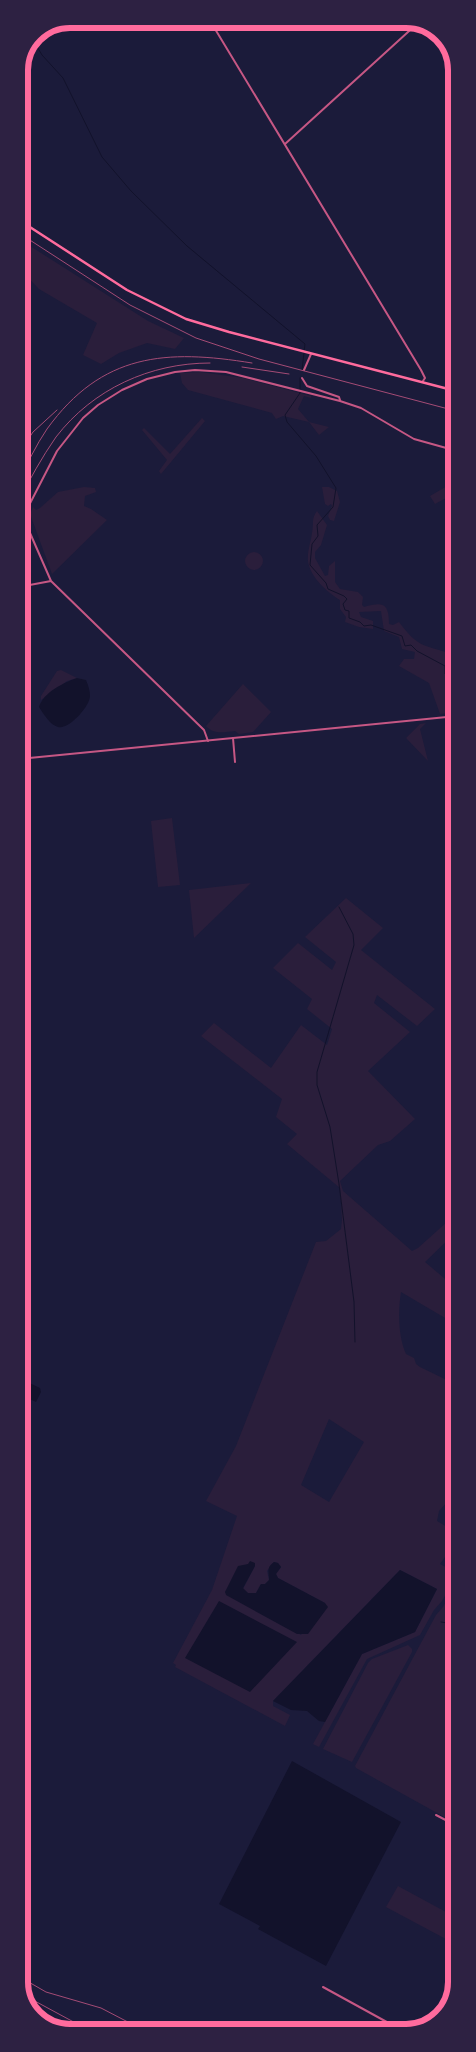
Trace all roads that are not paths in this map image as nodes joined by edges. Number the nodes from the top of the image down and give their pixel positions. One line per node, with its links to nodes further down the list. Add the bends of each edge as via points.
1 (214, 28): 3 (street)
2 (412, 28): 3 (street)
3 (285, 144): 8 (street, via 425,378)
4 (28, 226): 5 (main road, via 126,290 163,309 214,328)
5 (310, 354): 6 (street); 8 (main road)
6 (304, 370)
7 (302, 378): 10 (street, via 307,386 339,397)
8 (423, 383): 9 (main road)
9 (448, 390)
10 (340, 401): 11 (street, via 361,408 414,439); 12 (street, via 235,374 195,370 165,374 130,386 98,405 73,429 54,456)
11 (448, 449)
12 (28, 507)
13 (28, 528): 14 (street)
14 (51, 581): 15 (street); 18 (street, via 200,726)
15 (28, 585)
16 (448, 717): 17 (street)
17 (233, 738): 18 (street); 20 (street)
18 (208, 740): 19 (street)
19 (28, 758)
20 (235, 762)
21 (436, 1814): 22 (street)
22 (448, 1821)
23 (324, 1987): 24 (street)
24 (390, 2024)

